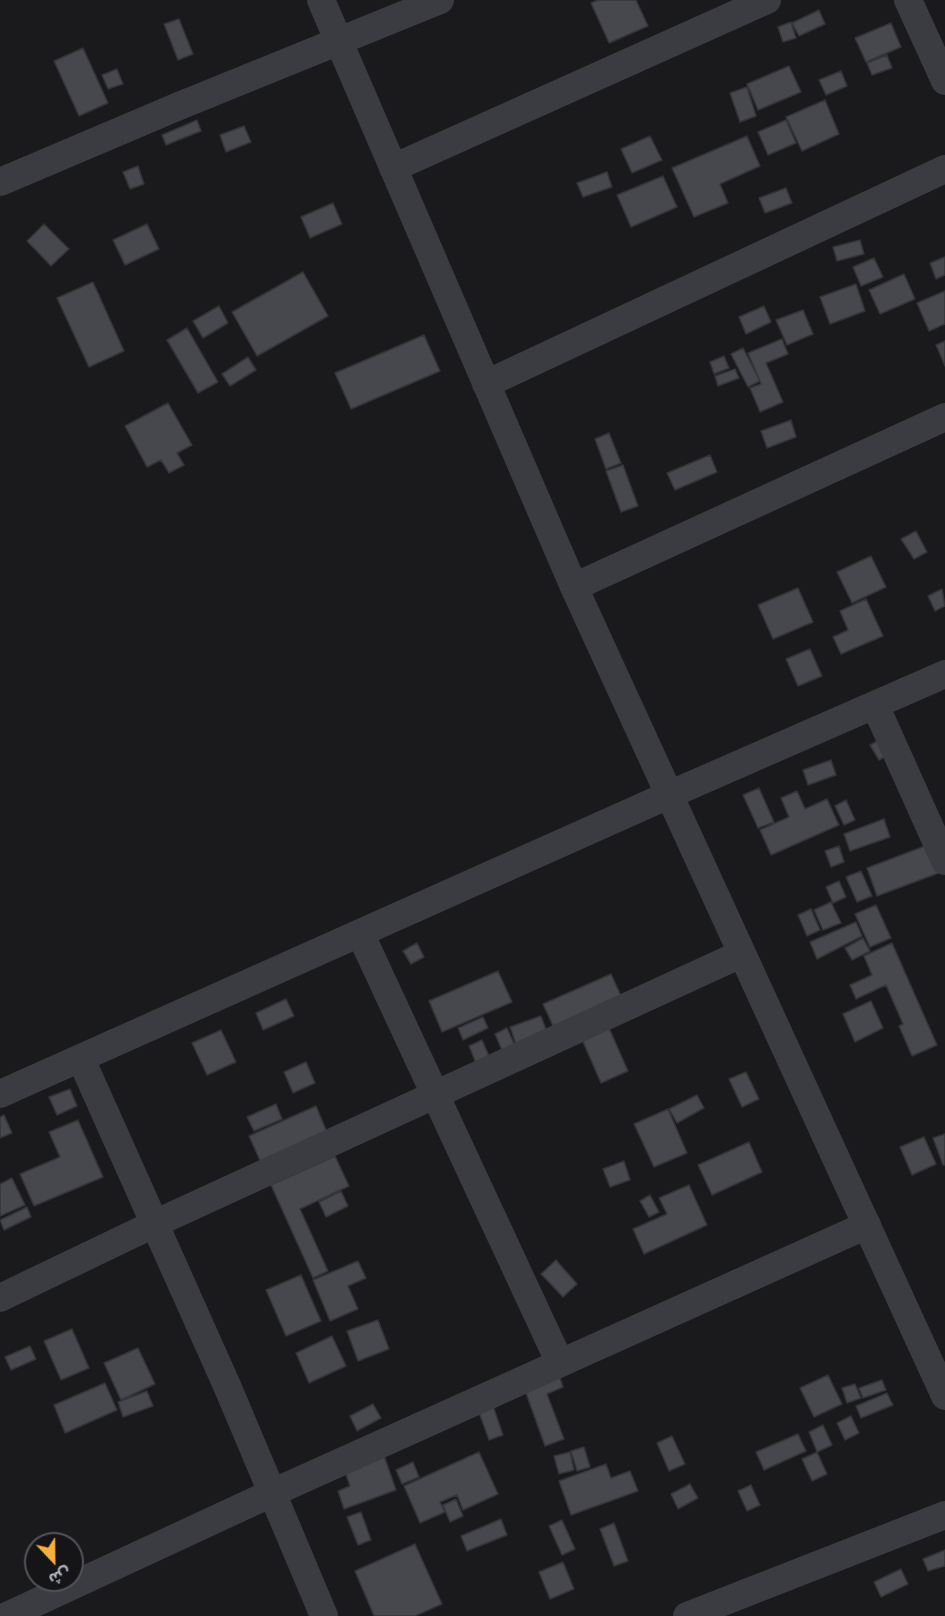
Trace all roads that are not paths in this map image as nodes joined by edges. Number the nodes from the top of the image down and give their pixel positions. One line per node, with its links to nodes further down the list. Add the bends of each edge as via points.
1 (321, 0): 5 (street)
2 (440, 0): 5 (street)
3 (767, 0): 7 (street)
4 (908, 0): 6 (street)
5 (337, 41): 7 (street); 9 (street)
6 (945, 81)
7 (393, 168): 10 (street)
8 (945, 169): 10 (street)
9 (0, 182)
10 (486, 384): 12 (street)
11 (945, 417): 12 (street)
12 (574, 587): 15 (street)
13 (945, 674): 14 (street)
14 (875, 705): 15 (street); 16 (street)
15 (671, 794): 17 (street); 18 (street)
16 (945, 861)
17 (360, 933): 19 (street); 21 (street)
18 (741, 954): 21 (street); 23 (street)
19 (81, 1059): 20 (street); 22 (street)
20 (0, 1094)
21 (433, 1095): 22 (street); 25 (street)
22 (154, 1224): 24 (street); 27 (street)
23 (867, 1225): 25 (street); 26 (street)
24 (0, 1298)
25 (560, 1363): 27 (street)
26 (945, 1396)
27 (272, 1493): 29 (street); 30 (street)
28 (945, 1515): 31 (street)
29 (8, 1616)
30 (324, 1616)
31 (687, 1616)

